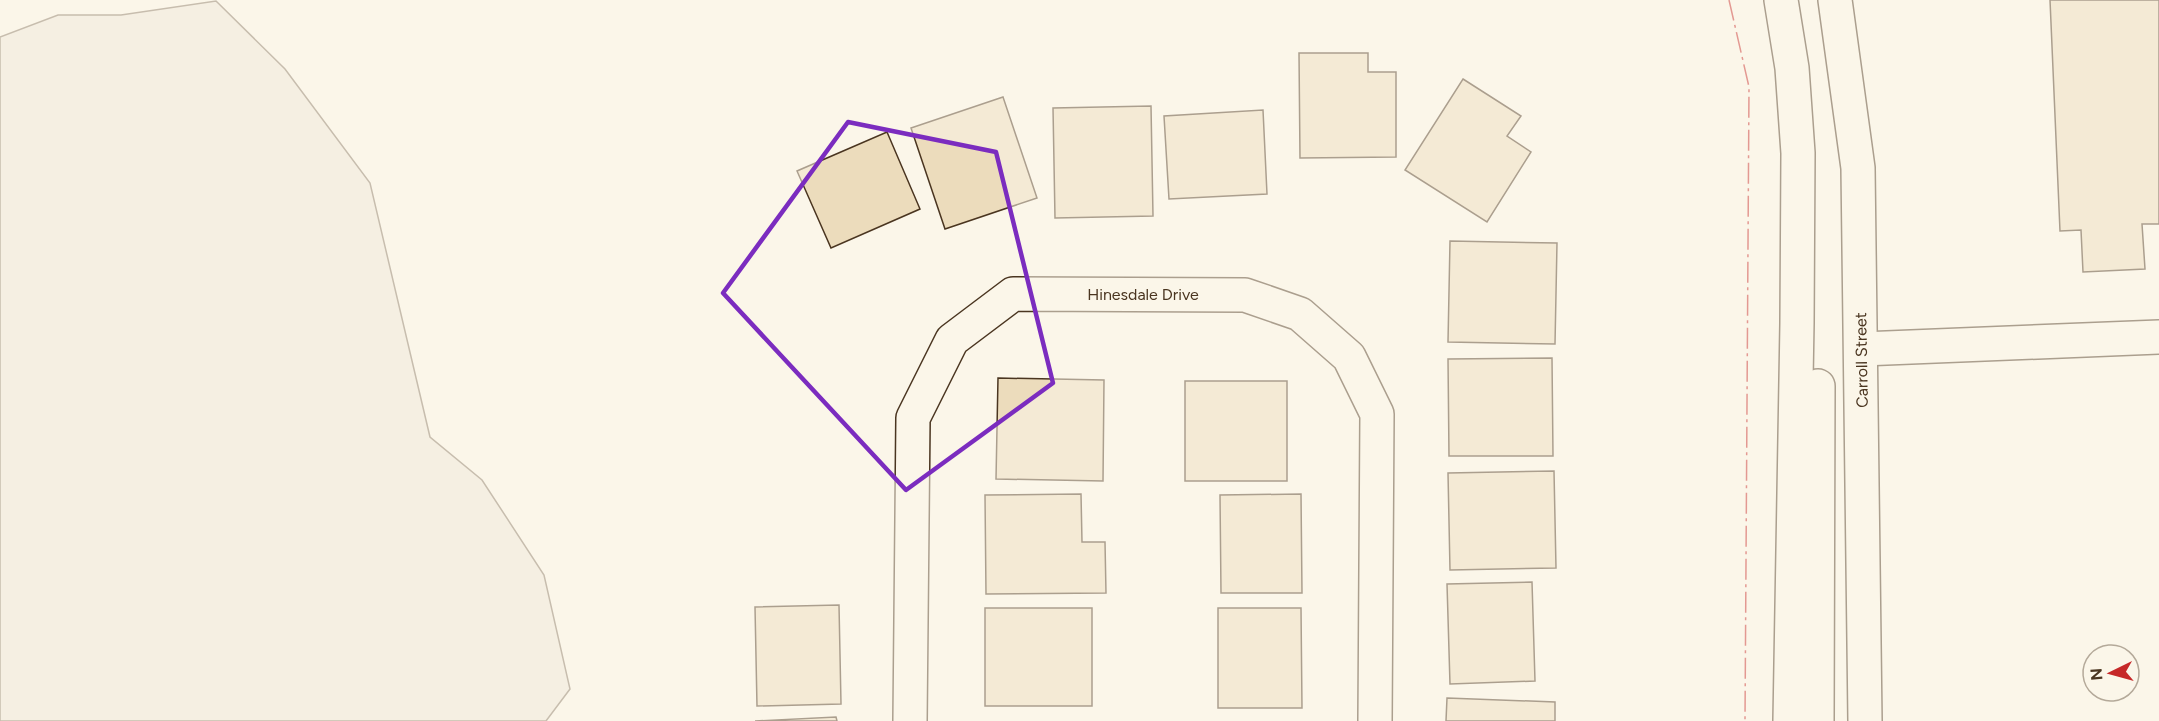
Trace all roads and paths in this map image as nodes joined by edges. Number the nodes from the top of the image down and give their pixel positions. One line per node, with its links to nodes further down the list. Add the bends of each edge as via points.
1 (1781, 0): 3 (main road, via 1792,68 1798,153)
2 (1835, 0): 5 (main road, Carroll Street, via 1858,168)
3 (1797, 323): 8 (main road); 9 (main road, via 1818,370)
4 (2159, 337): 5 (main road)
5 (1862, 349): 10 (main road, Carroll Street)
6 (910, 721): 7 (main road, Hinesdale Drive, via 913,418 952,340 1013,294 1245,295 1300,314 1349,357 1377,414)
7 (1375, 721)
8 (1790, 721)
9 (1817, 721)
10 (1865, 721)

